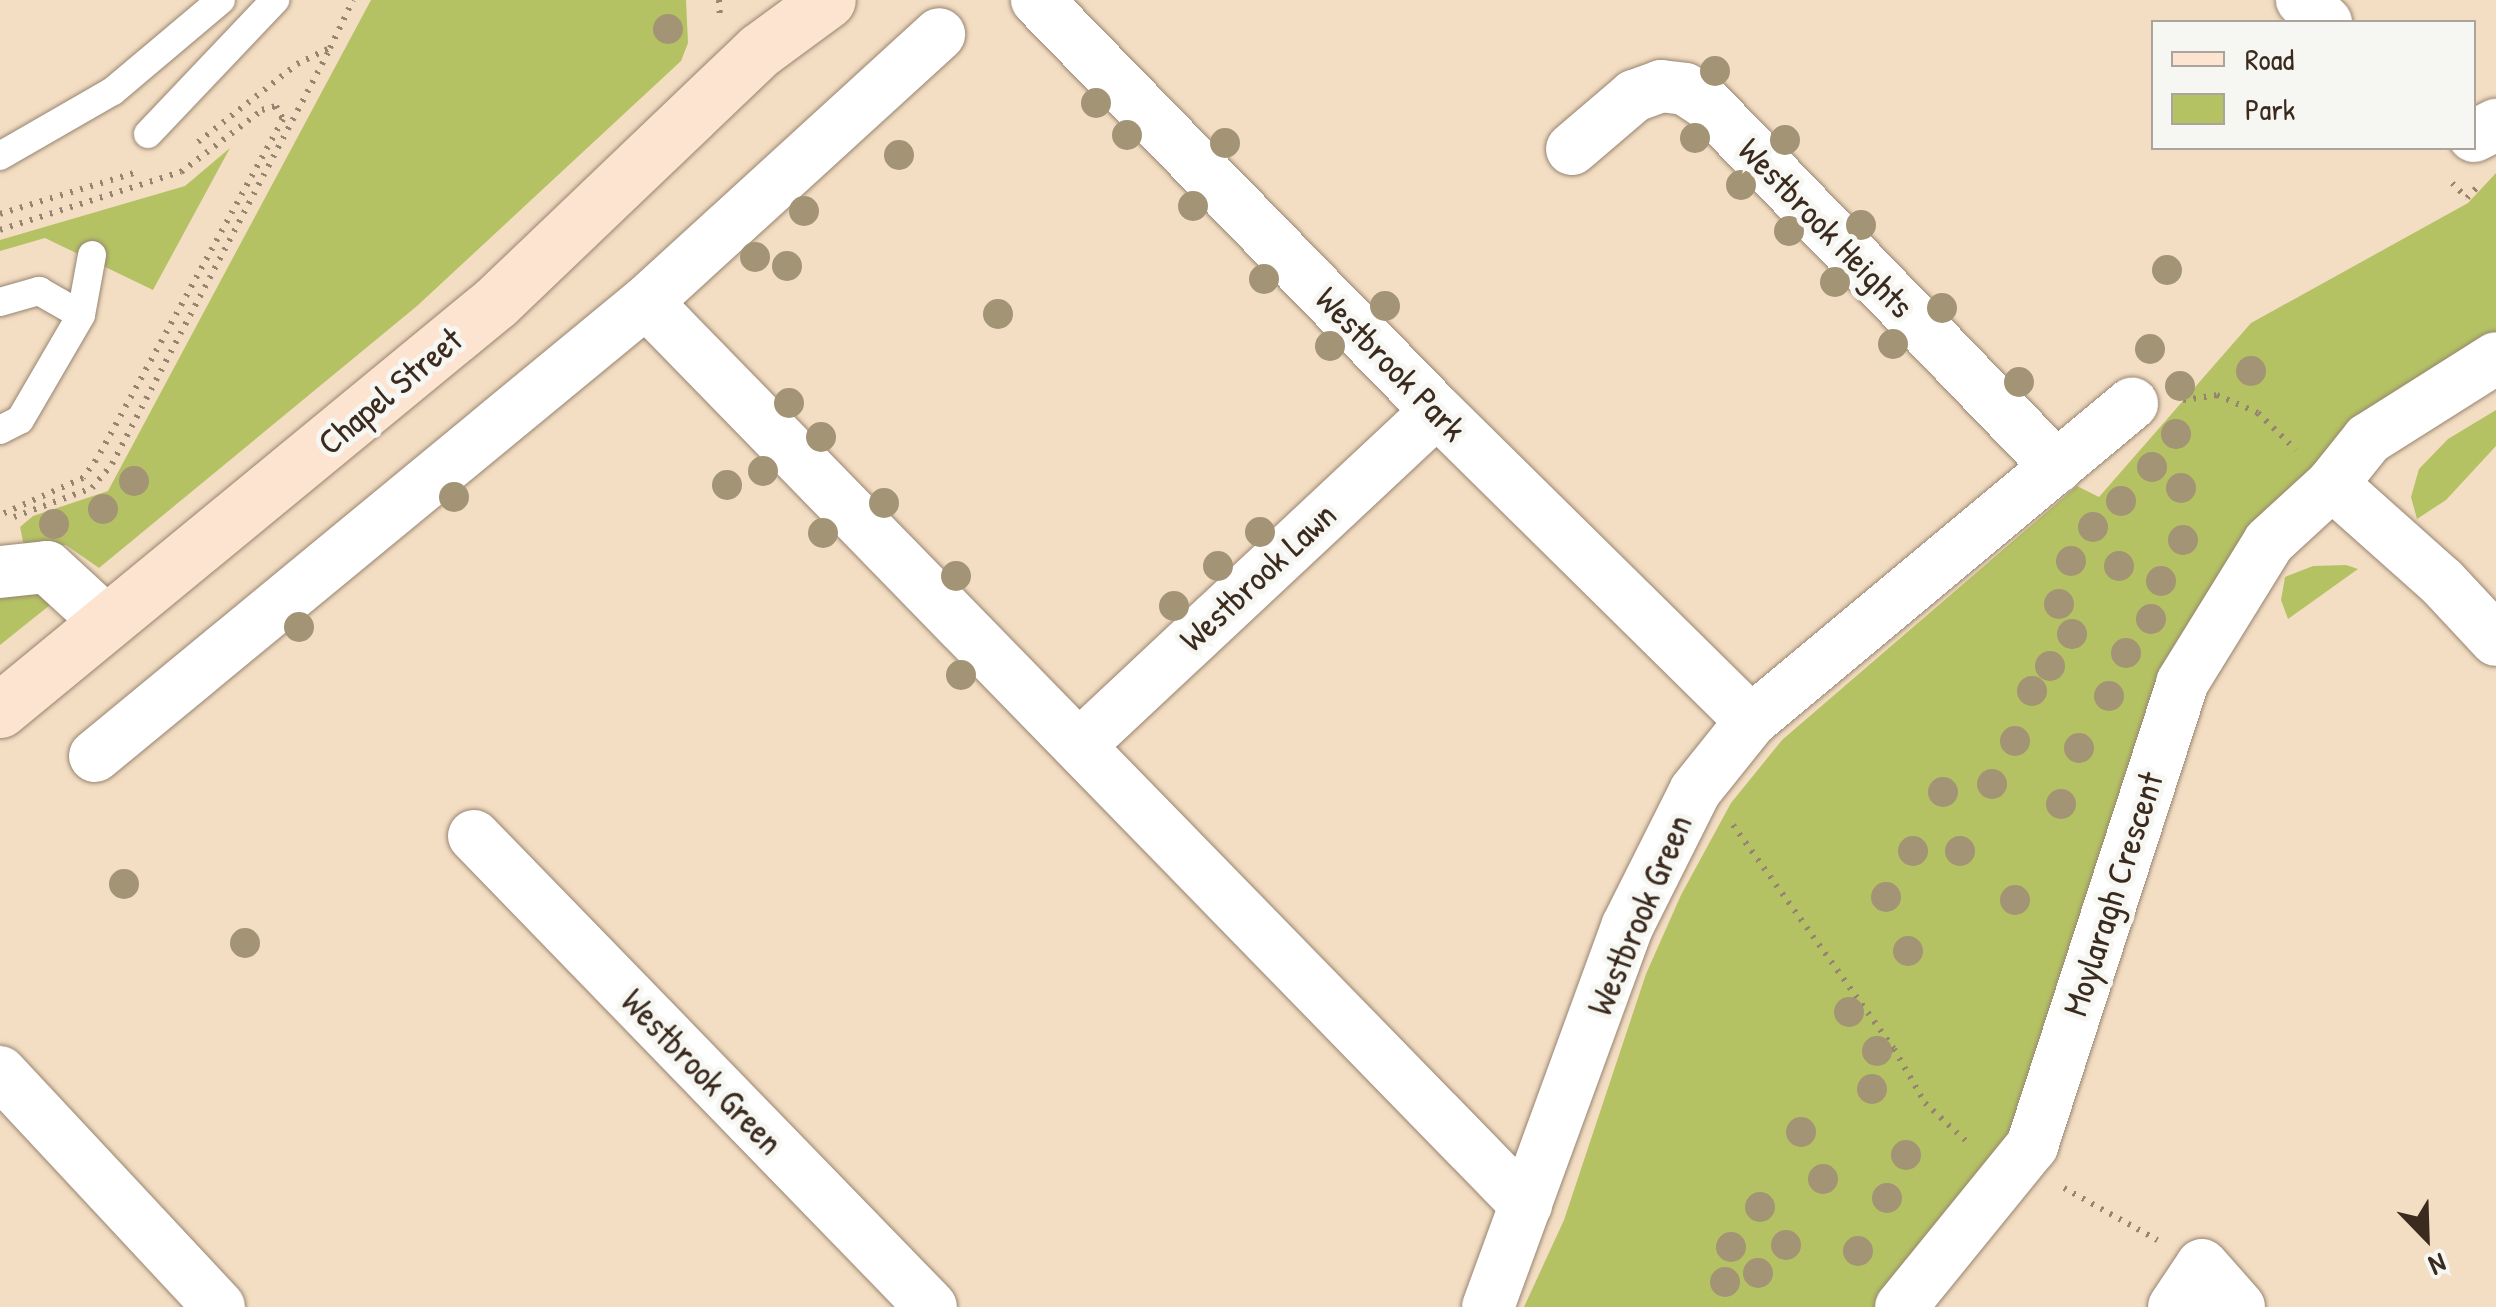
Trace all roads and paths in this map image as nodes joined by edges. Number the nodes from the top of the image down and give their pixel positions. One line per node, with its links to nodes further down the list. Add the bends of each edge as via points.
1 (221, 0): 13 (lane, via 113,91)
2 (275, 0): 11 (lane)
3 (789, 0): 10 (main road, Chapel Street)
4 (828, 0): 10 (main road, Chapel Street)
5 (1037, 0): 22 (street, Westbrook Park)
6 (2302, 0): 7 (street)
7 (2324, 20)
8 (940, 34): 17 (street)
9 (330, 48): 28 (path, via 112,464 92,488 15,516)
10 (760, 50): 29 (main road, Chapel Street, via 496,302)
11 (148, 134)
12 (1572, 149): 25 (street, Westbrook Heights, via 1634,96 1661,86 1695,95)
13 (0, 156)
14 (0, 230): 27 (path, via 180,172 262,110 276,106 283,119 96,460 82,478)
15 (92, 255): 18 (lane)
16 (0, 302): 18 (lane, via 39,291)
17 (646, 302): 33 (street); 34 (street)
18 (81, 315): 24 (lane, via 20,420)
19 (2496, 358): 26 (street, Moylaragh Crescent, via 2368,439)
20 (2216, 395): 23 (path)
21 (2132, 402): 25 (street, Westbrook Green)
22 (1437, 411): 32 (street, Westbrook Park); 33 (street, Westbrook Lawn)
23 (2258, 412)
24 (0, 430)
25 (2057, 467): 32 (street, Westbrook Green)
26 (2332, 484): 30 (street); 38 (street, Moylaragh Crescent, via 2269,542 2182,683 2032,1146)
27 (0, 515)
28 (4, 549): 29 (street, via 47,567)
29 (108, 623): 31 (main road, Chapel Street)
30 (2496, 640)
31 (0, 710)
32 (1751, 721): 35 (street, Westbrook Green)
33 (1081, 744): 39 (street)
34 (94, 756)
35 (1696, 791): 38 (path, via 1722,810 1829,954 1925,1104); 39 (street, Westbrook Green, via 1627,927)
36 (474, 836): 42 (street, Westbrook Green)
37 (0, 1072): 41 (street)
38 (2016, 1170): 40 (path); 44 (street, Moylaragh Crescent)
39 (1526, 1205): 43 (street, Westbrook Green)
40 (2188, 1286): 45 (street)
41 (220, 1307)
42 (931, 1307)
43 (1488, 1307)
44 (1901, 1307)
45 (2238, 1307)

